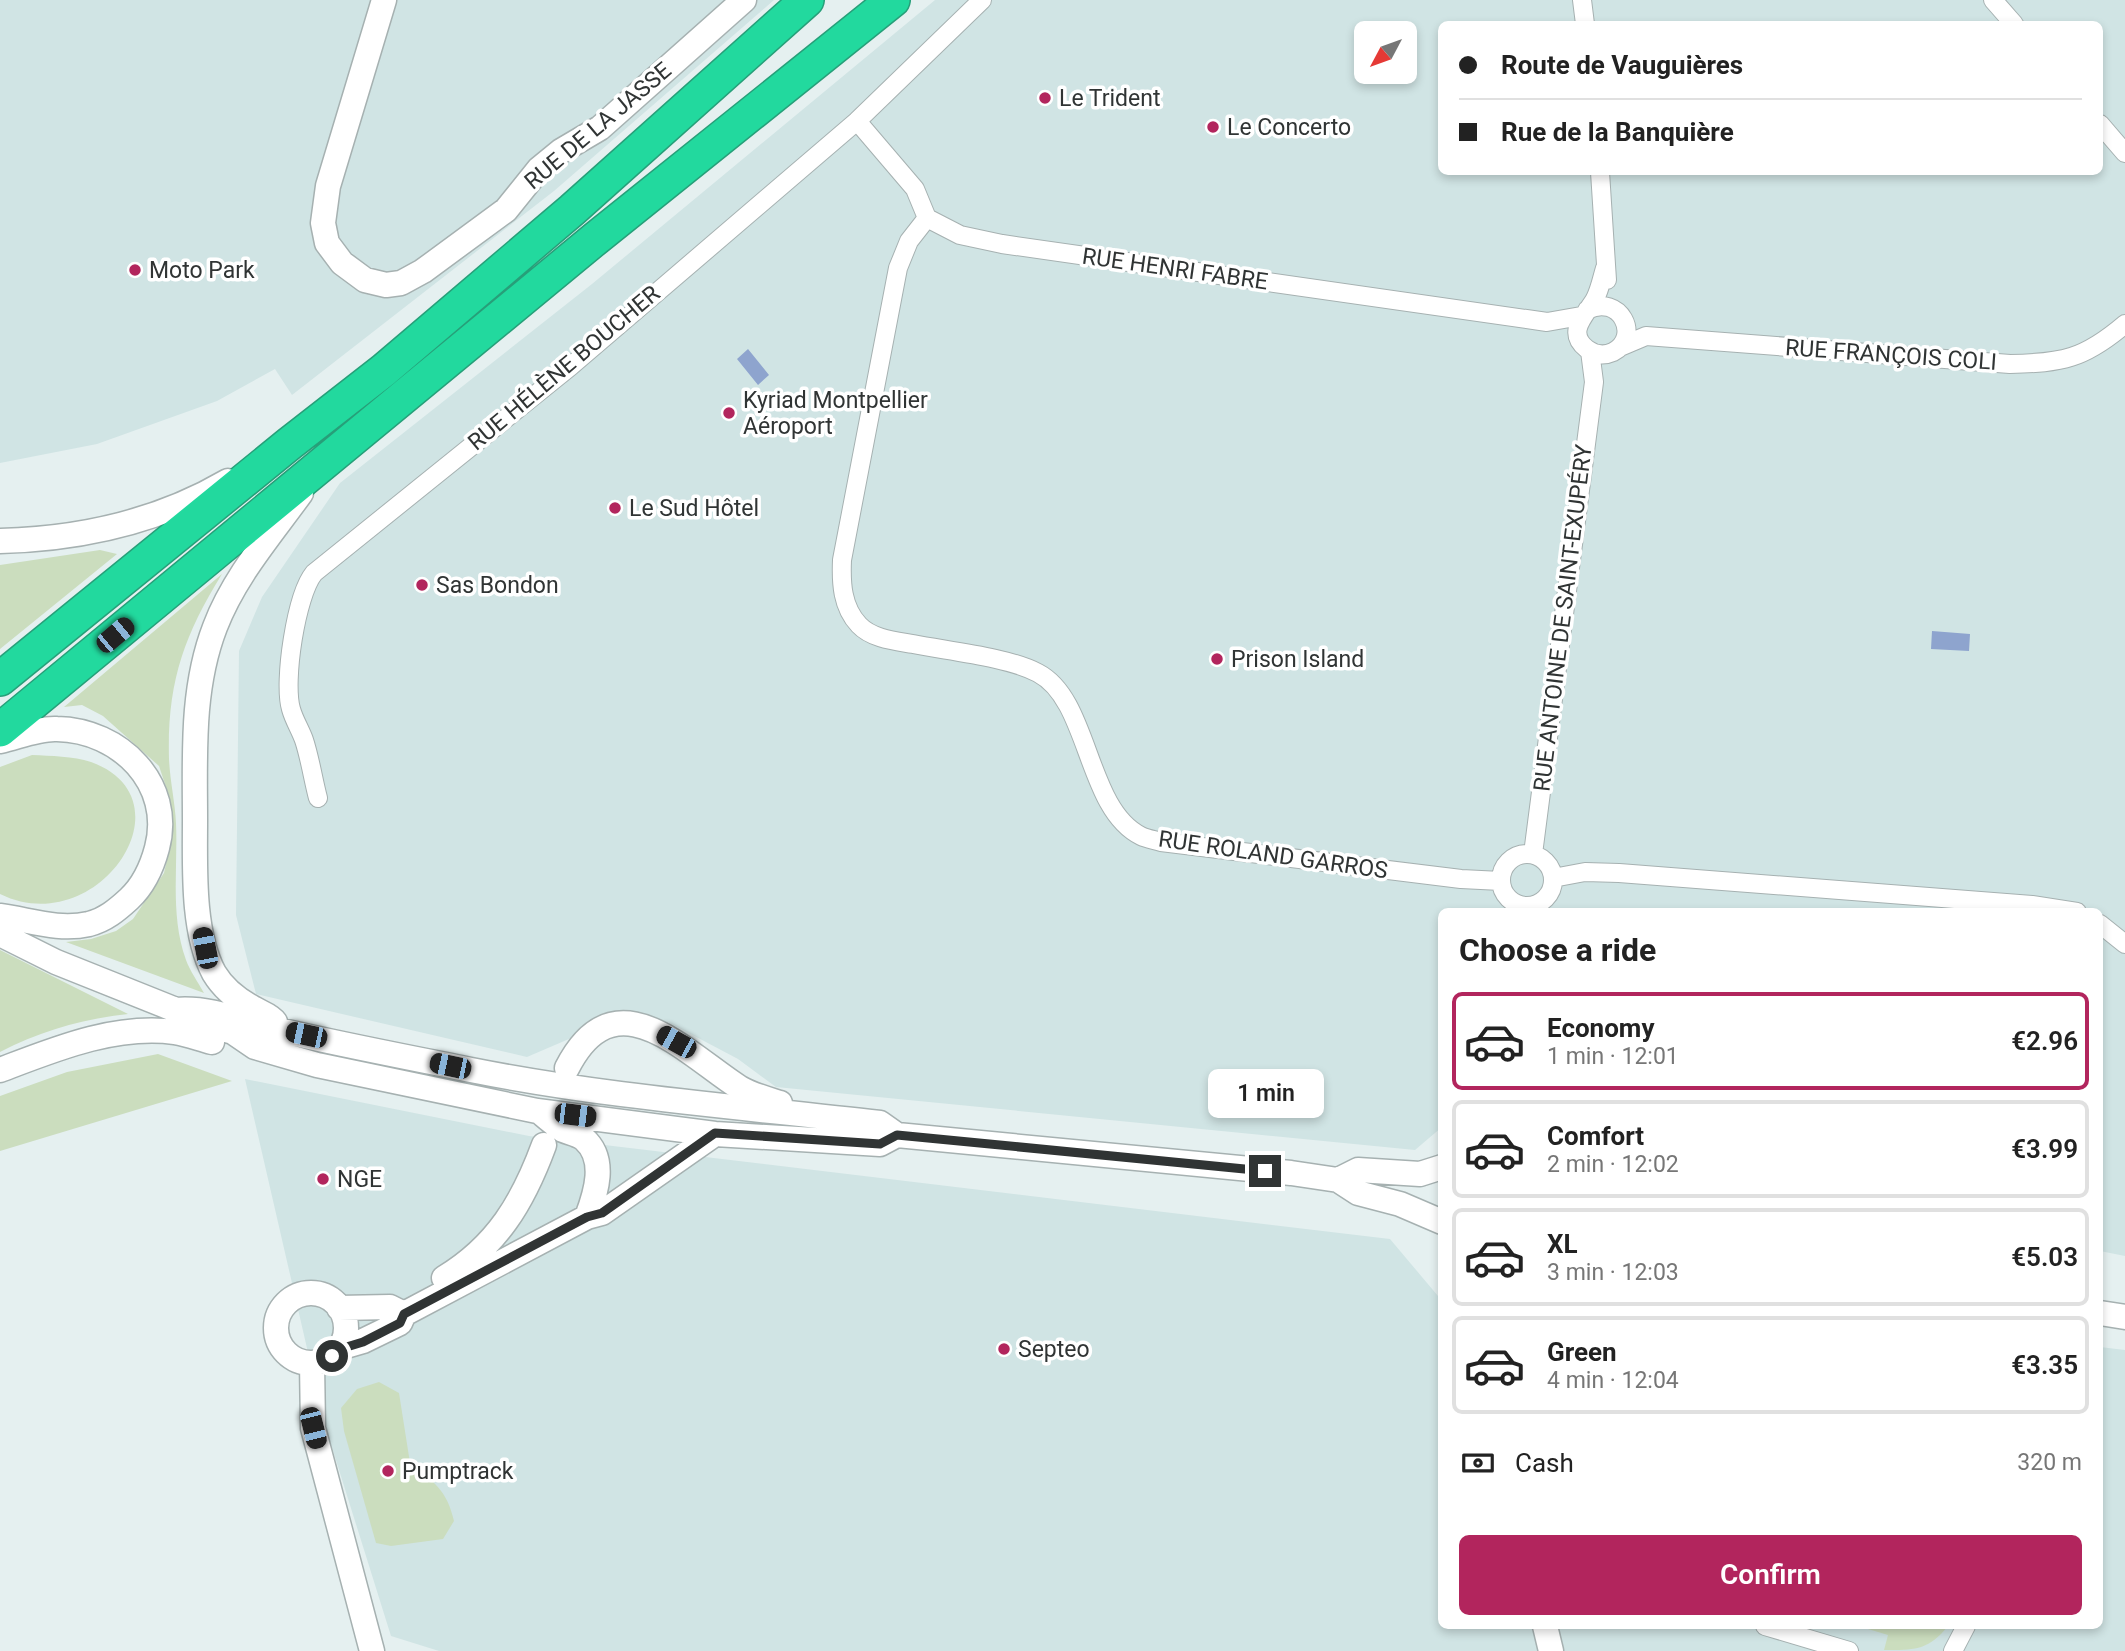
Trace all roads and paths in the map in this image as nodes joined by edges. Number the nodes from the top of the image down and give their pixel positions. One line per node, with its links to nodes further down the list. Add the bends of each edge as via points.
1 (384, 0): 2 (main road, RUE DE LA JASSE, via 328,186 323,223 334,255 365,280 386,285 408,280 506,210 539,169 600,128)
2 (744, 0)
3 (807, 0): 24 (highway, via 509,264)
4 (893, 0): 25 (highway)
5 (982, 0): 10 (street, RUE HÉLÈNE BOUCHER)
6 (1582, 0): 8 (street)
7 (1993, 0): 9 (street)
8 (1585, 21)
9 (2011, 21)
10 (858, 121): 14 (street, via 915,189); 30 (street, RUE HÉLÈNE BOUCHER, via 571,366 306,582 288,685)
11 (2103, 127): 12 (street)
12 (2125, 153)
13 (1600, 175): 15 (street)
14 (927, 218): 18 (street, RUE HENRI FABRE, via 960,235 1002,244); 33 (street, RUE ROLAND GARROS, via 909,241 898,268 842,560 841,584 847,606 860,626 883,639 1019,665 1052,681 1064,696 1118,816 1139,835 1161,842)
15 (1605, 268): 16 (street); 17 (street, via 1596,297)
16 (1617, 312): 17 (street, via 1594,306); 20 (street); 22 (street, via 1626,332)
17 (1584, 313): 18 (street, RUE HENRI FABRE); 21 (street, via 1577,332)
18 (1547, 322): 21 (street, RUE HENRI FABRE)
19 (2125, 324): 20 (street, RUE FRANÇOIS COLI, via 2092,350 2067,360 2010,364)
20 (1646, 336): 22 (street, RUE FRANÇOIS COLI)
21 (1585, 346): 22 (street, via 1598,354); 23 (street, RUE ANTOINE DE SAINT-EXUPÉRY)
22 (1616, 349): 23 (street, RUE ANTOINE DE SAINT-EXUPÉRY)
23 (1594, 382): 31 (street, RUE ANTOINE DE SAINT-EXUPÉRY)
24 (289, 444): 26 (main road, via 218,487 123,526); 27 (highway)
25 (323, 461): 28 (highway); 42 (main road, via 252,557 216,624 199,689 195,735 195,869 205,948 222,984 272,1018)
26 (0, 541)
27 (0, 679)
28 (0, 730)
29 (0, 741): 37 (main road, via 54,728 100,738 132,758 144,772 161,820 147,876 118,909 100,920 68,927)
30 (318, 798)
31 (1533, 854): 32 (street, via 1547,863); 33 (street, via 1511,860)
32 (1553, 878): 35 (street, via 1543,900); 36 (street, via 1585,872 1619,873)
33 (1501, 881): 34 (street, via 1513,901)
34 (1526, 908)
35 (1530, 908)
36 (2051, 908)
37 (0, 916)
38 (2103, 926): 40 (street)
39 (0, 934): 41 (main road)
40 (2125, 944)
41 (176, 1010): 42 (main road, via 192,1009); 43 (main road, via 191,1020 233,1032)
42 (282, 1031): 47 (main road, via 573,1087)
43 (255, 1046): 45 (main road, via 233,1047 176,1032 135,1031 108,1034); 46 (main road, via 317,1065)
44 (567, 1068): 47 (main road, via 600,1030 622,1023 644,1025 741,1088 790,1106)
45 (0, 1070)
46 (537, 1111): 48 (main road); 52 (main road, via 583,1137 592,1149)
47 (794, 1113): 49 (main road, via 880,1124)
48 (715, 1133): 49 (main road, via 880,1144); 54 (main road)
49 (897, 1135): 53 (main road)
50 (544, 1145): 57 (main road, via 505,1224 466,1265 439,1280)
51 (1438, 1168): 53 (main road, via 1420,1174 1358,1170)
52 (599, 1178): 54 (main road); 55 (main road)
53 (1338, 1180): 56 (main road, via 1358,1193)
54 (621, 1200): 55 (main road)
55 (587, 1217): 57 (main road)
56 (1438, 1220)
57 (430, 1300): 60 (main road)
58 (340, 1308): 60 (main road, via 390,1307); 62 (main road, via 346,1328); 63 (main road, via 326,1297 306,1294 295,1297 279,1314 277,1337 282,1347 290,1356)
59 (2103, 1313): 61 (main road)
60 (404, 1314): 62 (main road, via 400,1323)
61 (2125, 1317)
62 (340, 1349): 63 (main road)
63 (312, 1363): 67 (main road, via 313,1428)
64 (1546, 1629): 68 (main road)
65 (1775, 1629): 69 (street)
66 (1964, 1629): 70 (street)
67 (372, 1651)
68 (1551, 1651)
69 (1849, 1651)
70 (1953, 1651)

